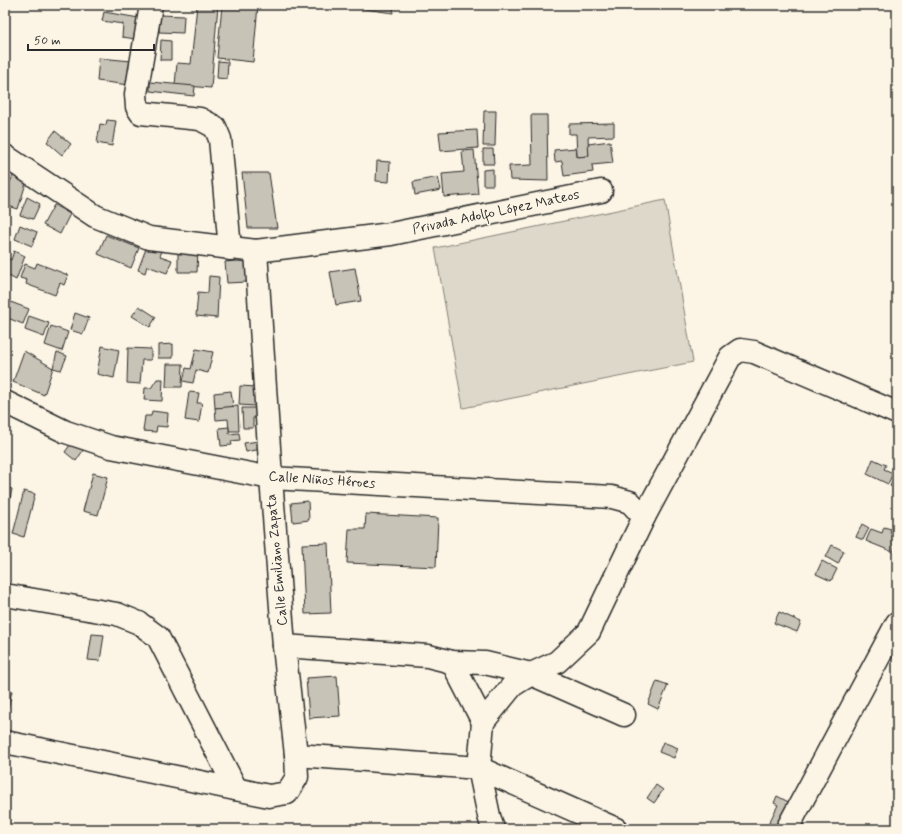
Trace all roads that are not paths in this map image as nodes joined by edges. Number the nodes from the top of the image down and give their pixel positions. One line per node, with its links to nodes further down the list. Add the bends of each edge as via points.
1 (151, 5): 4 (street, via 136,94 137,108 141,113 200,119 215,127 220,139)
2 (5, 156): 4 (street, Privada Adolfo López Mateos, via 95,216 149,238)
3 (601, 191): 5 (street, Privada Adolfo López Mateos, via 391,234)
4 (230, 249): 5 (street, Privada Adolfo López Mateos)
5 (256, 251): 8 (street, Calle Emiliano Zapata)
6 (5, 402): 8 (street, Calle Niños Héroes, via 66,432 111,447)
7 (897, 413): 9 (street, via 754,352 740,350 730,357)
8 (271, 478): 9 (street, Calle Niños Héroes, via 612,497 630,502); 12 (street, Calle Emiliano Zapata)
9 (644, 517): 14 (street, via 589,632 557,662)
10 (5, 595): 20 (street, via 116,614 139,623 158,637)
11 (897, 623): 23 (street)
12 (284, 646): 13 (street, via 428,656); 18 (street, Calle Emiliano Zapata)
13 (452, 662): 14 (street, via 485,663); 16 (street)
14 (531, 674): 15 (street); 16 (street, via 513,685)
15 (624, 715)
16 (483, 722): 19 (street)
17 (5, 742): 20 (street)
18 (296, 755): 19 (street); 20 (street, Calle Emiliano Zapata, via 297,777 287,793 269,796)
19 (479, 768): 21 (street); 22 (street)
20 (236, 789)
21 (493, 829)
22 (616, 829)
23 (787, 829)

